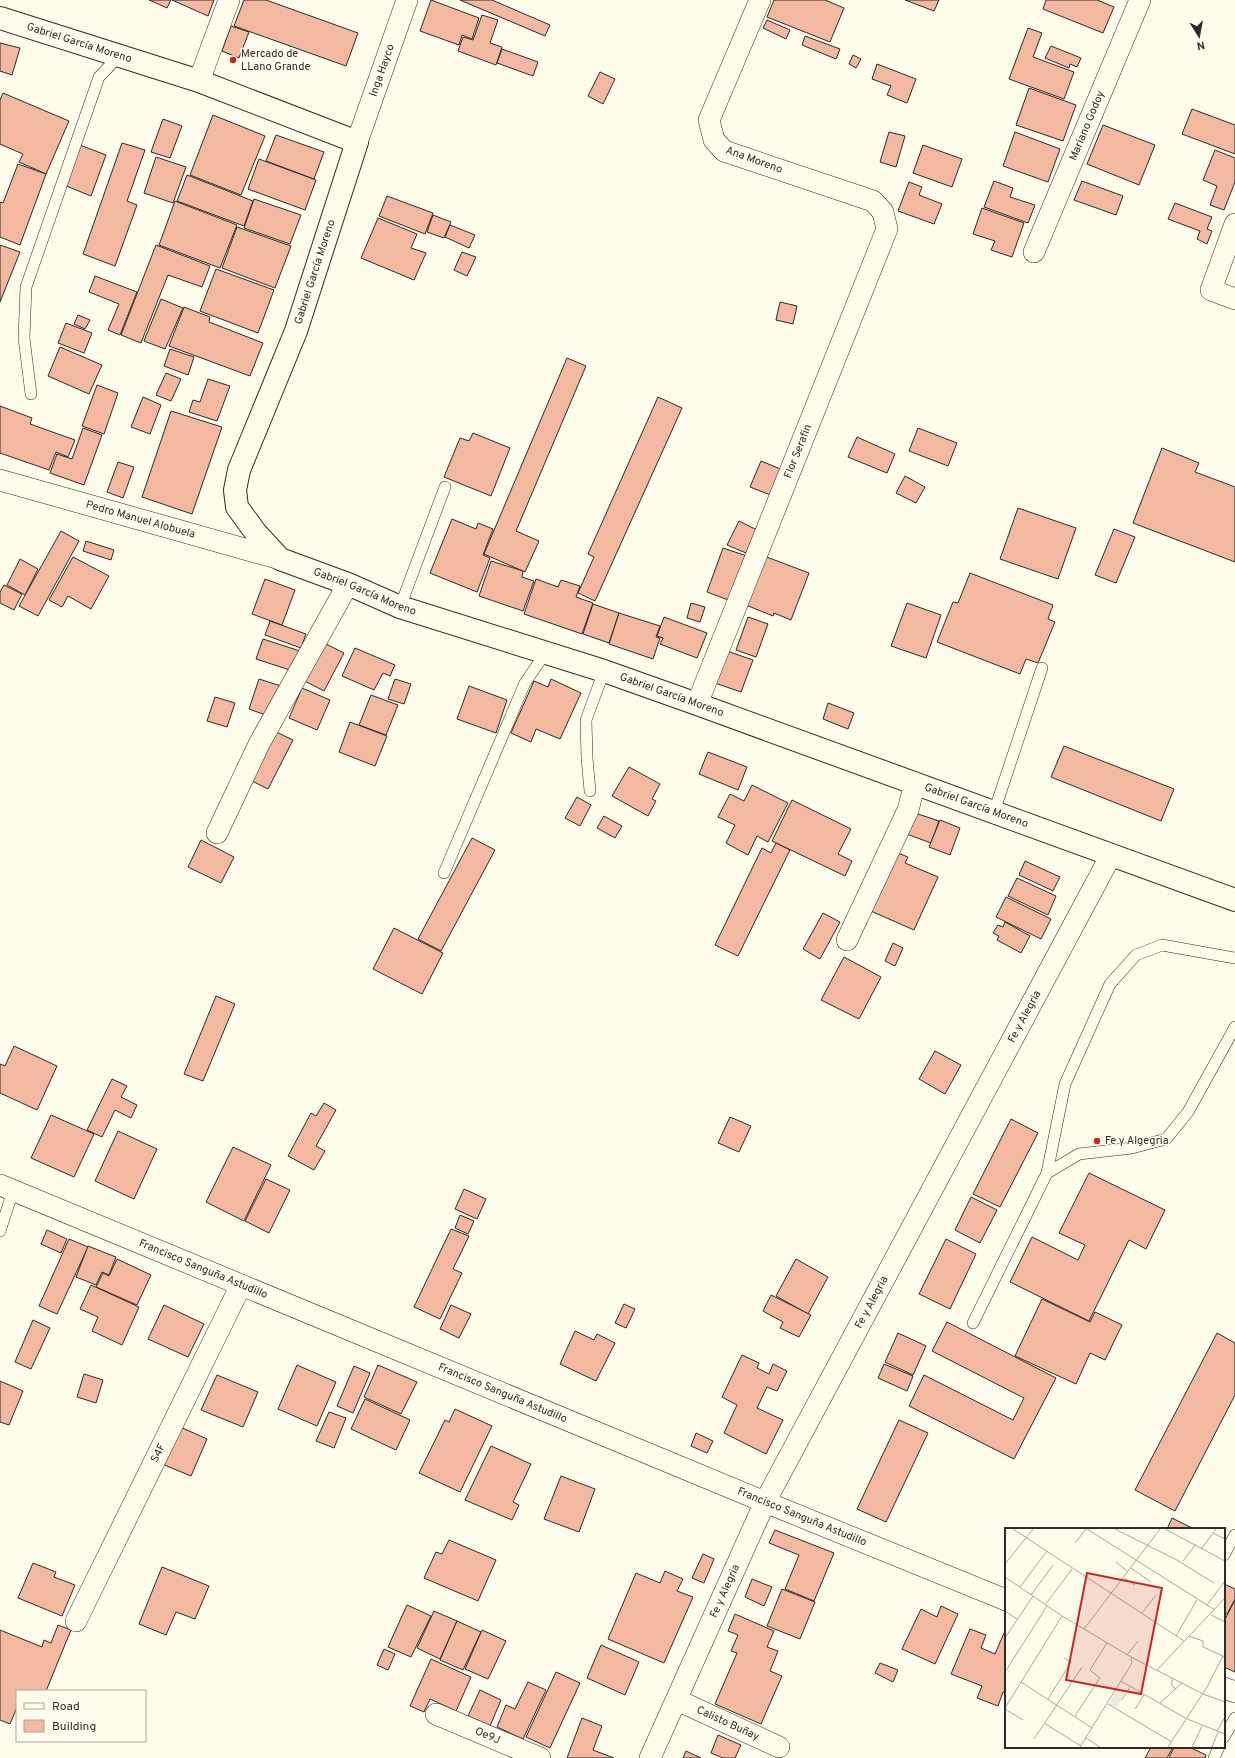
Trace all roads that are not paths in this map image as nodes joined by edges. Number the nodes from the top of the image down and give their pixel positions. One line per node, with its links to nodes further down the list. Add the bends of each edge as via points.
1 (229, 0): 7 (street)
2 (407, 0): 8 (street, Inga Hayco)
3 (760, 0): 9 (street, Ana Moreno, via 708,120 714,140 724,151)
4 (1140, 0): 11 (street, Mariano Godoy)
5 (0, 18): 6 (street, Gabriel García Moreno)
6 (119, 56): 7 (street, Gabriel García Moreno); 13 (lane, via 99,77 26,287 24,338)
7 (199, 81): 8 (street, Gabriel García Moreno)
8 (357, 142): 16 (street, Gabriel García Moreno, via 296,331 239,470 235,490 237,507)
9 (873, 201): 22 (street, Flor Serafin, via 883,212 887,229)
10 (1235, 224): 12 (street, via 1211,290)
11 (1034, 252)
12 (1235, 299)
13 (31, 394)
14 (0, 480): 16 (street, Pedro Manuel Alobuela)
15 (445, 487): 18 (lane)
16 (280, 559): 17 (street, Gabriel García Moreno)
17 (348, 584): 18 (street, Gabriel García Moreno); 26 (street, via 259,744)
18 (400, 606): 19 (street, Gabriel García Moreno)
19 (546, 652): 21 (street, Gabriel García Moreno); 28 (lane, via 525,683)
20 (1042, 668): 25 (lane)
21 (604, 671): 22 (street, Gabriel García Moreno); 24 (lane, via 586,720)
22 (697, 704): 23 (street, Gabriel García Moreno)
23 (916, 783): 25 (street, Gabriel García Moreno); 30 (street, via 908,810)
24 (590, 791)
25 (994, 812): 27 (street, Gabriel García Moreno)
26 (217, 833)
27 (1111, 855): 29 (street, Gabriel García Moreno); 38 (street, Fe y Alegria)
28 (444, 873)
29 (1235, 900)
30 (847, 940)
31 (1235, 958): 33 (lane, via 1162,945 1136,955 1110,984 1064,1084)
32 (1235, 1027): 33 (lane, via 1188,1112 1166,1139 1132,1148 1080,1154)
33 (1047, 1174): 37 (lane)
34 (6, 1188): 35 (lane); 36 (street, Francisco Sanguña Astudillo)
35 (0, 1230)
36 (241, 1286): 38 (street, Francisco Sanguña Astudillo); 42 (street, S4F)
37 (973, 1323)
38 (766, 1502): 41 (street, Francisco Sanguña Astudillo); 45 (street, Fe y Alegria)
39 (1235, 1535): 40 (lane)
40 (1225, 1553)
41 (1005, 1600)
42 (76, 1621)
43 (1225, 1688): 44 (street)
44 (1235, 1692)
45 (677, 1700): 49 (street, Calisto Buñay); 52 (street, Fe y Alegria)
46 (436, 1714): 51 (street, Oe9J)
47 (1235, 1718): 48 (lane)
48 (1225, 1735)
49 (778, 1747)
50 (1219, 1748): 53 (lane)
51 (540, 1758)
52 (650, 1758)
53 (1214, 1758)

